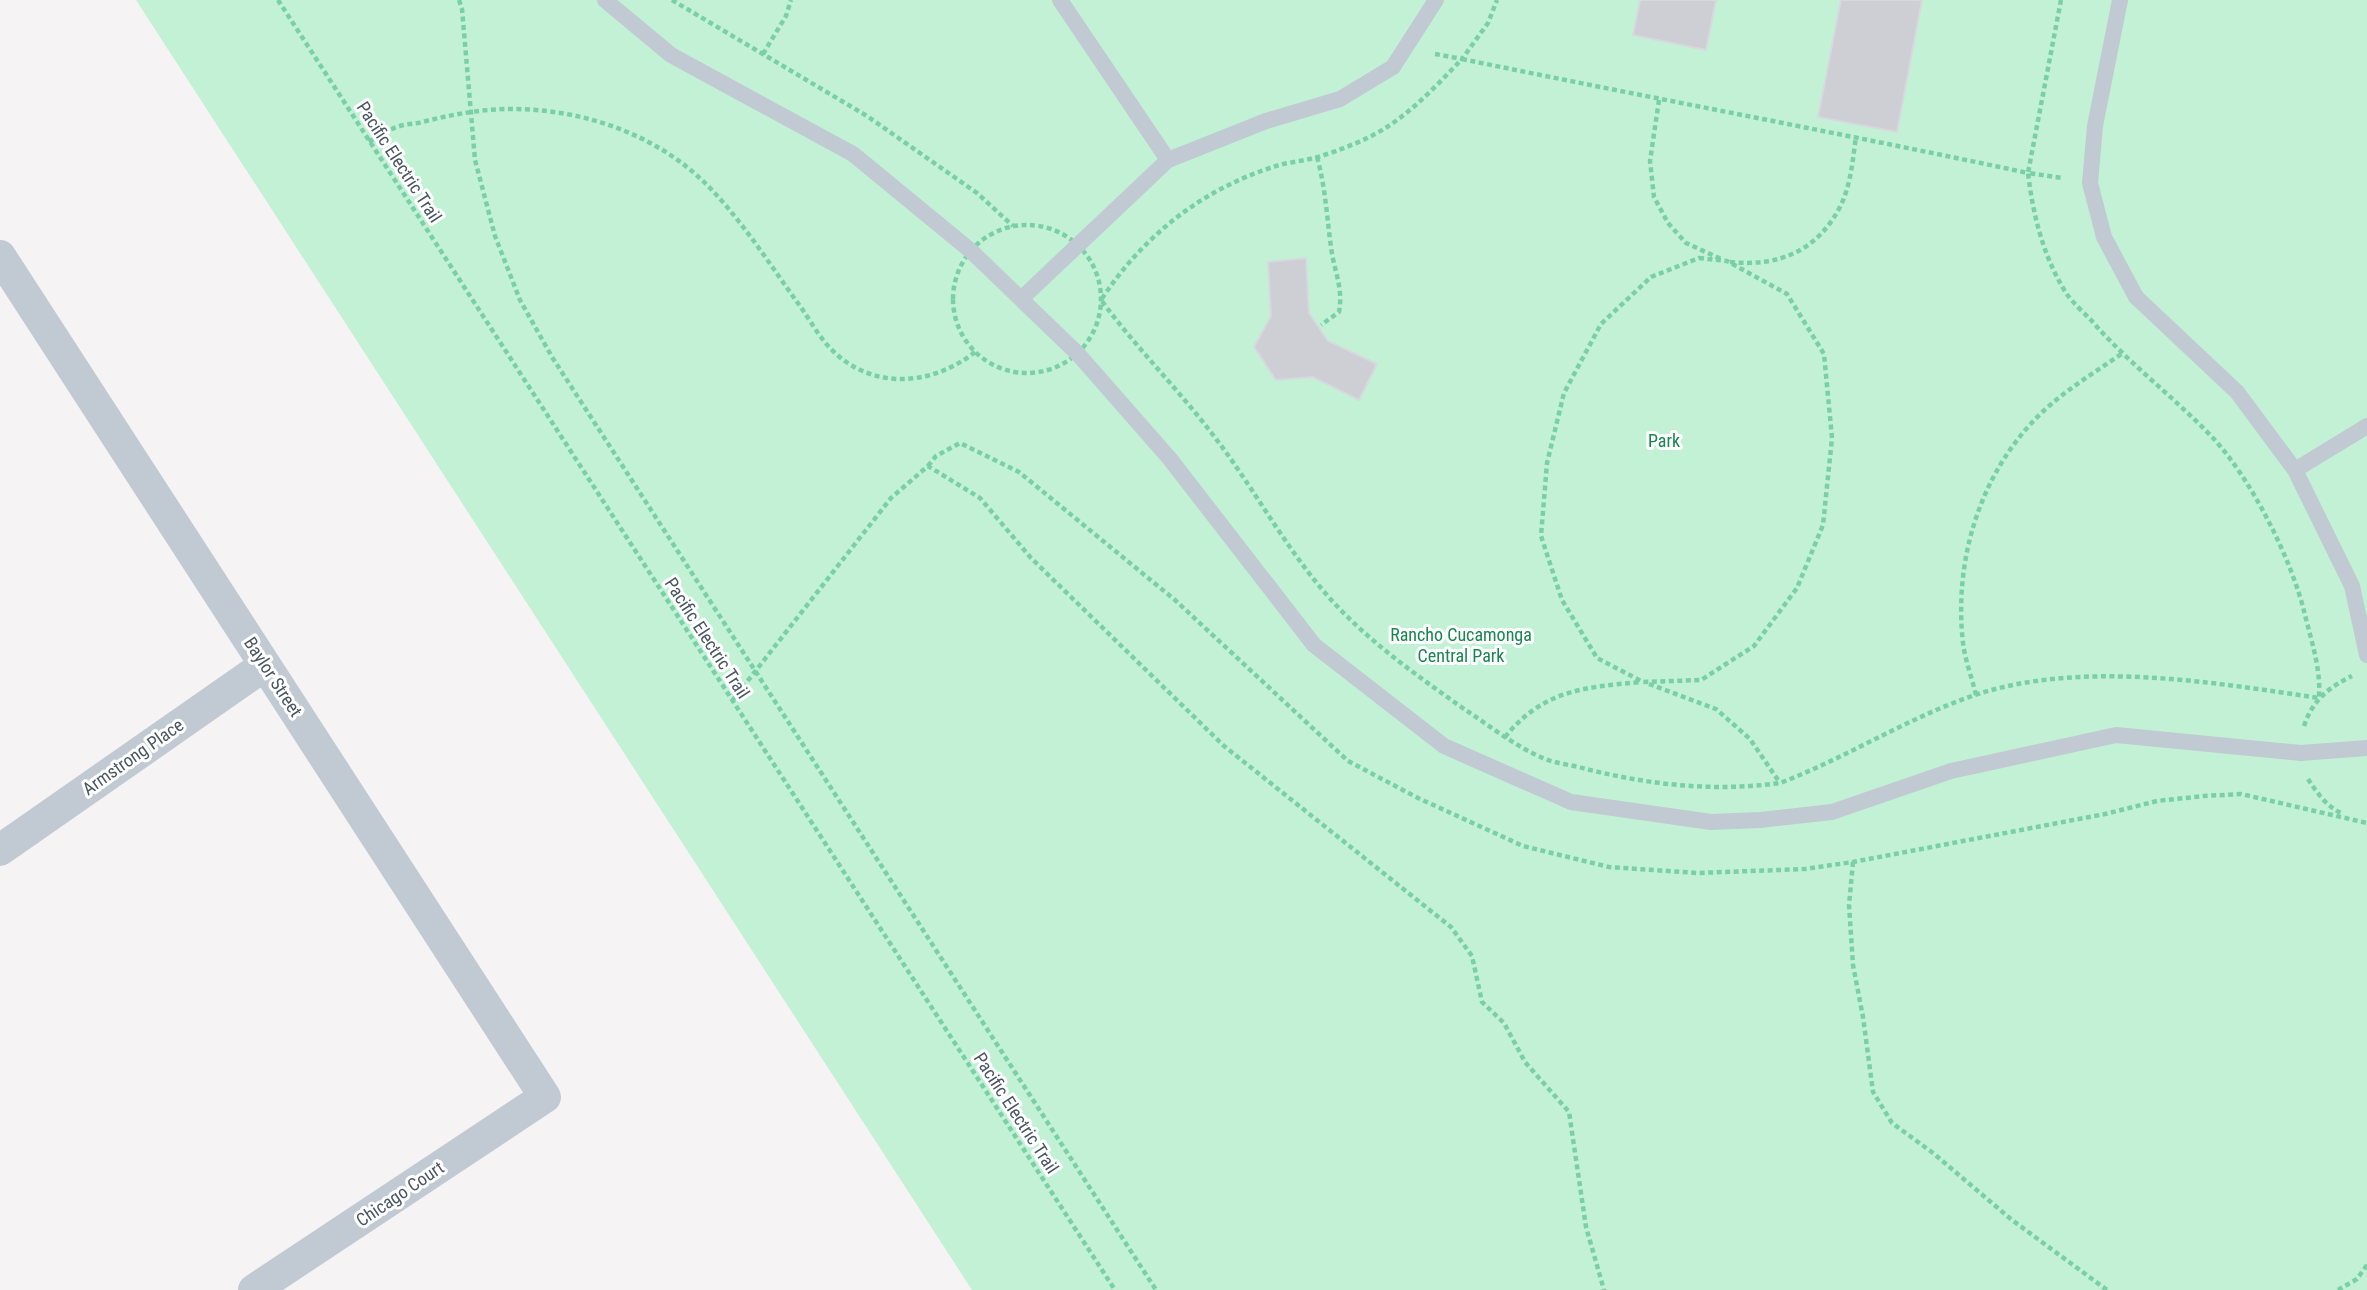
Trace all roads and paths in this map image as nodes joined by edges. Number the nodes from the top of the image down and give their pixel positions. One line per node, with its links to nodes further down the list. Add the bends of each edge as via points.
1 (278, 0): 17 (path, Pacific Electric Trail)
2 (459, 0): 15 (path, Pacific Electric Trail)
3 (605, 0): 29 (lane, via 671,55 853,154)
4 (672, 0): 12 (path)
5 (791, 0): 12 (path)
6 (1060, 0): 19 (lane)
7 (1436, 0): 11 (lane)
8 (1497, 0): 13 (path, via 1488,23)
9 (2061, 0): 20 (path)
10 (2120, 0): 21 (lane, via 2095,126)
11 (1411, 40): 13 (path, via 1434,54); 19 (lane, via 1393,66 1340,99 1266,121)
12 (763, 54): 22 (path, via 867,116 977,193)
13 (1462, 59): 14 (path); 18 (path, via 1423,99 1385,128)
14 (1660, 100): 16 (path); 26 (path, via 1650,161 1654,197 1686,243)
15 (471, 112): 17 (path, via 392,128); 33 (path, via 530,109 575,115 621,129 663,151 705,183 746,231 831,349 853,366 879,377 909,380 937,375); 41 (path, Pacific Electric Trail, via 475,160 520,300)
16 (1856, 136): 20 (path); 26 (path, via 1841,204 1824,230 1802,251 1755,264)
17 (369, 142): 46 (path, Pacific Electric Trail)
18 (1317, 157): 30 (path, via 1276,166 1213,192 1186,209 1117,276); 31 (path, via 1342,297 1339,312)
19 (1168, 160): 29 (lane)
20 (2028, 173): 21 (path); 34 (path, via 2031,203 2052,267 2067,294)
21 (2090, 183): 38 (lane, via 2104,237 2136,298 2237,392)
22 (1013, 226): 23 (path); 24 (path, via 1037,226)
23 (998, 231)
24 (1059, 233)
25 (0, 256): 40 (street, Baylor Street)
26 (1727, 261): 43 (path, via 1699,258 1651,277 1601,324 1564,393 1548,463 1541,536 1562,600 1597,658); 43 (path, via 1787,293 1824,354 1832,438 1823,525 1797,588 1754,646 1701,680)
27 (1093, 267): 30 (path)
28 (960, 269): 33 (path, via 955,313)
29 (1022, 298): 49 (lane, via 1170,459 1314,645 1444,746 1571,802 1711,822 1760,820 1832,812 1951,771 2116,735 2301,753)
30 (1101, 300): 32 (path); 48 (path, via 1209,430 1326,594 1366,636)
31 (1321, 325)
32 (1093, 333)
33 (975, 352): 35 (path, via 1015,372 1038,373)
34 (2123, 353): 44 (path, via 2049,406 2022,433 1980,505 1967,552 1962,599 1963,644); 45 (path, via 2215,441 2238,470 2275,534 2299,588 2320,680)
35 (1059, 366)
36 (2367, 426): 38 (lane)
37 (928, 466): 41 (path, via 891,498); 53 (path, via 960,443 1019,472 1175,600 1348,761 1523,846 1609,867 1697,873 1805,869); 59 (path, via 980,498 1031,558 1224,746 1451,927 1472,956 1482,1002 1504,1023 1525,1062 1569,1112 1586,1227)
38 (2295, 470): 39 (lane, via 2352,586)
39 (2367, 655)
40 (265, 665): 52 (street, Armstrong Place); 54 (street, Baylor Street)
41 (755, 670): 46 (path); 58 (path, Pacific Electric Trail)
42 (2359, 675): 45 (path, via 2333,685)
43 (1643, 682): 48 (path, via 1560,695 1518,720); 50 (path, via 1716,709 1750,739)
44 (1976, 695): 45 (path, via 2079,678 2148,677); 50 (path)
45 (2319, 698): 47 (path)
46 (732, 701): 57 (path, Pacific Electric Trail)
47 (2308, 715)
48 (1505, 737): 50 (path, via 1546,759 1625,779 1702,788)
49 (2367, 748)
50 (1780, 783)
51 (2367, 823): 53 (path, via 2241,794 2204,796 2157,801)
52 (0, 850)
53 (1853, 862): 60 (path, via 1849,905 1853,965 1873,1092 1892,1123)
54 (545, 1097): 56 (street, Chicago Court)
55 (2367, 1265): 61 (path, via 2357,1279)
56 (254, 1290)
57 (1115, 1290)
58 (1156, 1290)
59 (1604, 1290)
60 (2107, 1290)
61 (2338, 1290)

